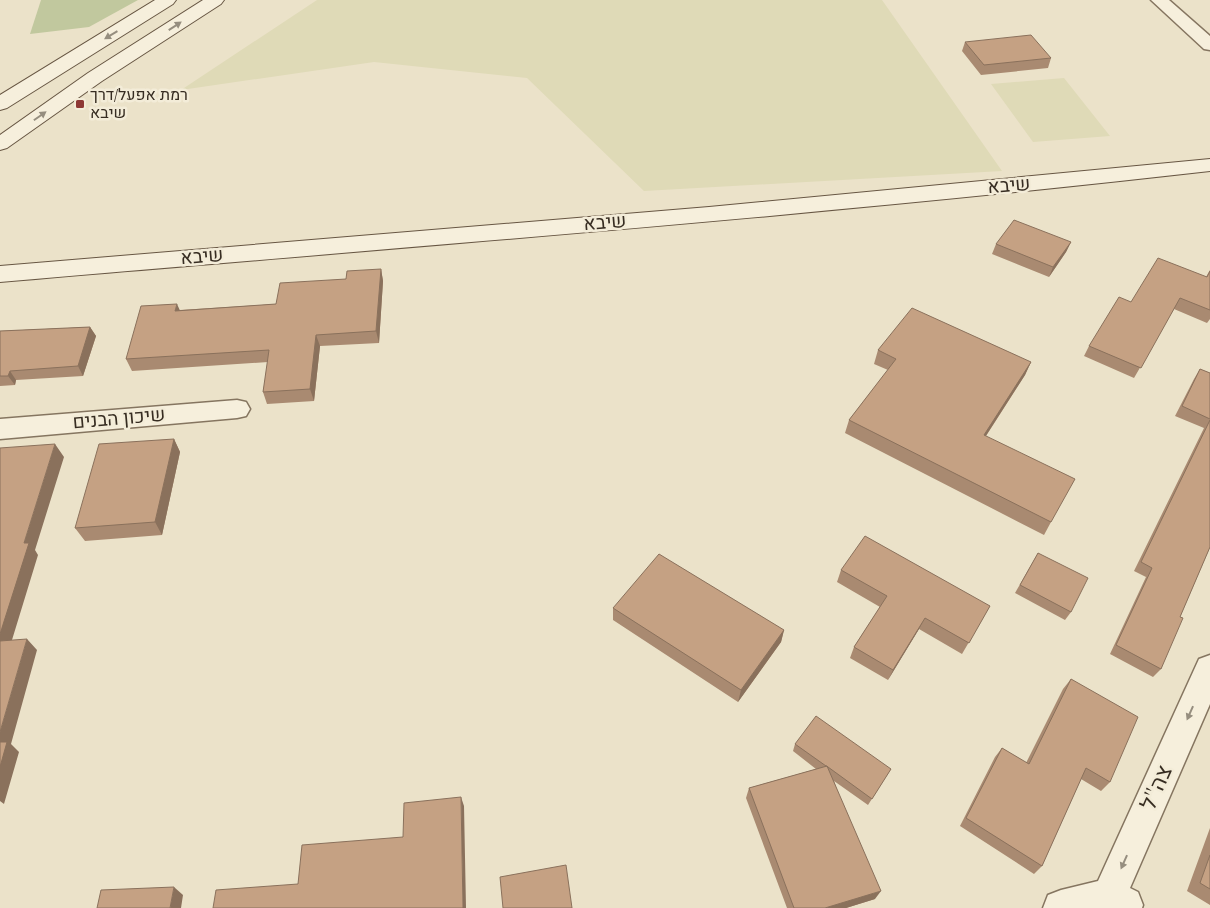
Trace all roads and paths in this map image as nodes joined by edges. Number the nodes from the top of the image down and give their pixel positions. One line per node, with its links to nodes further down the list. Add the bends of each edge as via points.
1 (167, 0): 5 (street, one-way to 5)
2 (215, 0): 6 (street, one-way to 2, via 95,77)
3 (1159, 0): 4 (street)
4 (1210, 45)
5 (0, 104)
6 (0, 144)
7 (1210, 165): 8 (street, שיבא, via 709,214)
8 (0, 274)
9 (237, 408): 10 (street, שיכון הבנים)
10 (0, 429)
11 (1210, 669): 12 (street, צה"ל, one-way to 12)
12 (1118, 904): 13 (street)
13 (1061, 908)

